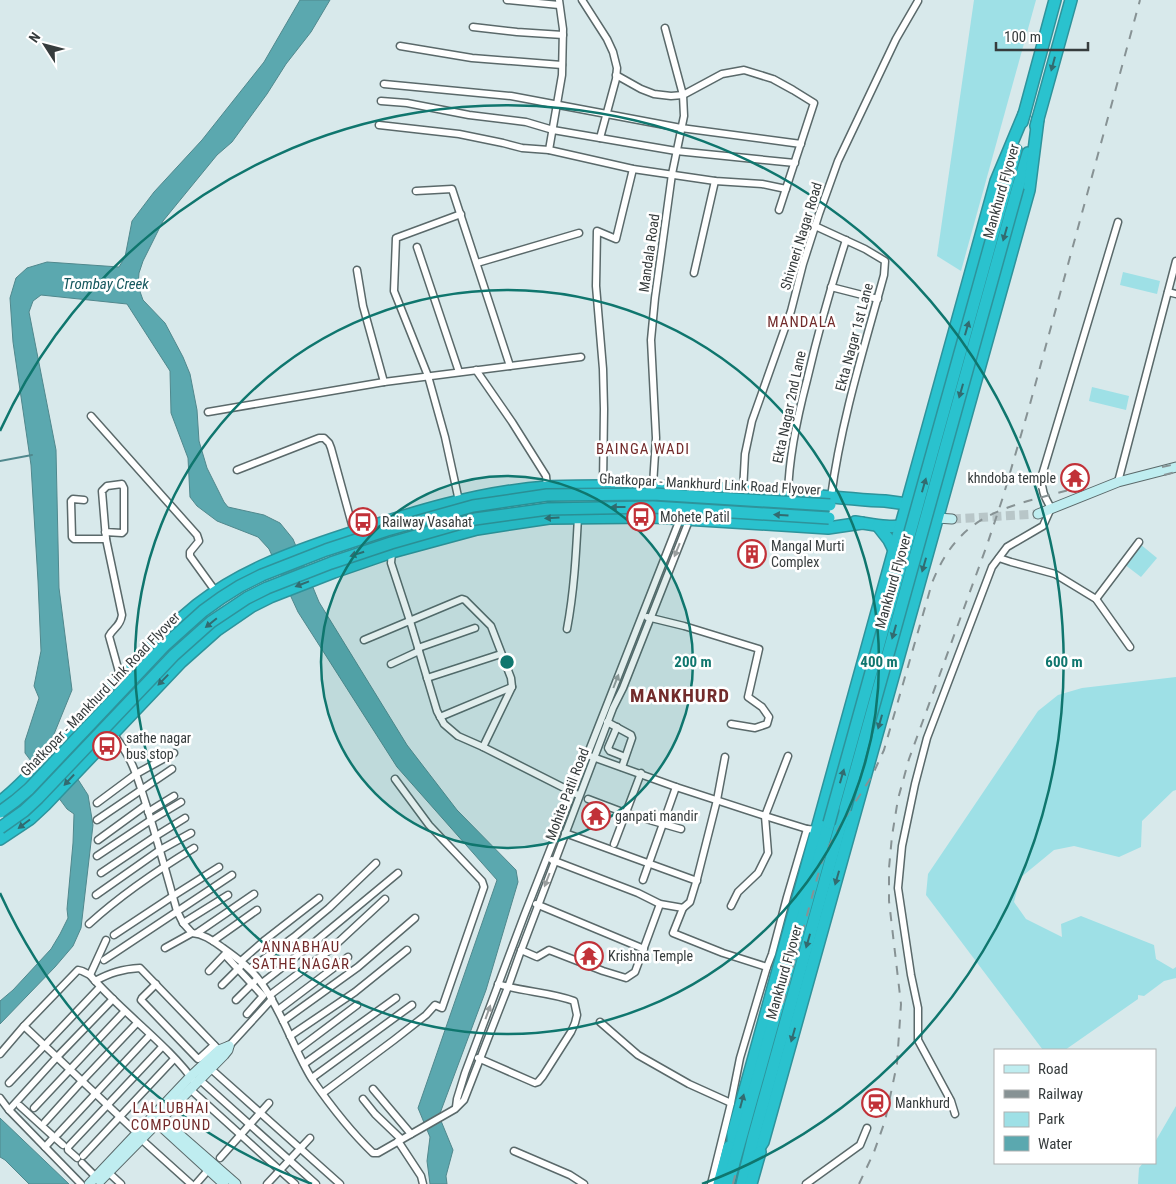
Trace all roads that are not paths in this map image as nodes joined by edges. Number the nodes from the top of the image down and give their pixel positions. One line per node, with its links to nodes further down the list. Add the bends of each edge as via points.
1 (507, 0): 6 (street)
2 (582, 0): 12 (street, via 613,52)
3 (1055, 0): 17 (highway)
4 (1070, 0): 19 (highway, one-way to 19)
5 (918, 1): 37 (street, Shivneri Nagar Road, via 838,161)
6 (559, 3): 9 (street)
7 (473, 27): 9 (street)
8 (665, 28): 14 (street, Mandala Road)
9 (562, 35): 11 (street)
10 (400, 46): 11 (street, via 472,58)
11 (562, 65): 16 (street)
12 (616, 75): 14 (street, via 654,94); 18 (street)
13 (384, 84): 16 (street, via 511,96)
14 (683, 95): 21 (street, Mandala Road); 24 (street, via 722,74 736,71 744,70 773,80 814,103)
15 (381, 101): 22 (street, via 526,122)
16 (558, 104): 18 (street); 22 (street)
17 (1024, 114): 31 (highway, Mankhurd Flyover); 69 (highway, via 996,182)
18 (606, 115): 21 (street); 23 (street)
19 (1038, 119): 31 (highway, Mankhurd Flyover); 73 (highway, via 1029,190)
20 (379, 124): 25 (street)
21 (681, 128): 24 (street); 26 (street, Mandala Road)
22 (553, 130): 23 (street); 25 (street)
23 (600, 138): 26 (street)
24 (801, 144): 27 (street)
25 (549, 150): 28 (street)
26 (676, 151): 27 (street); 29 (street, Mandala Road)
27 (795, 164): 32 (street)
28 (633, 168): 29 (street); 61 (street, via 616,238 597,231 596,286 604,389)
29 (672, 174): 30 (street); 60 (street, Mandala Road, via 651,340 656,438)
30 (714, 181): 32 (street); 44 (street)
31 (1013, 186): 140 (highway, Mankhurd Flyover, one-way to 31, bridge); 268 (highway, Mankhurd Flyover, one-way to 268, bridge, via 845,810)
32 (786, 189): 34 (street)
33 (416, 191): 35 (street, via 452,189)
34 (779, 210)
35 (461, 214): 42 (street); 53 (street, via 396,238 394,291)
36 (1118, 222): 70 (street, via 1042,475 1043,494)
37 (815, 226): 39 (street, Ekta Nagar 1st Lane); 64 (street, Shivneri Nagar Road, via 791,312 752,421 745,454)
38 (578, 234): 42 (street)
39 (846, 240): 45 (street, Ekta Nagar 2nd Lane); 48 (street, Ekta Nagar 1st Lane, via 885,261)
40 (417, 247): 52 (street)
41 (1176, 262): 46 (street)
42 (477, 263): 50 (street)
43 (357, 270): 54 (street, via 363,306)
44 (694, 273)
45 (831, 287): 48 (street); 65 (street, Ekta Nagar 2nd Lane, via 795,432)
46 (1168, 292): 47 (street); 59 (street)
47 (1176, 294)
48 (878, 299): 68 (street, Ekta Nagar 1st Lane, via 839,444)
49 (581, 357): 50 (street)
50 (510, 366): 51 (street)
51 (476, 370): 52 (street); 63 (street, via 546,476)
52 (459, 372): 53 (street)
53 (425, 376): 54 (street); 67 (street, via 443,430)
54 (384, 382): 55 (street)
55 (208, 412)
56 (91, 416): 86 (street, via 197,535 199,541 190,556)
57 (1176, 467): 59 (street)
58 (237, 470): 80 (street, via 324,438 331,448)
59 (1118, 482): 70 (street)
60 (653, 485): 61 (highway); 62 (highway)
61 (602, 486): 63 (highway)
62 (690, 486): 64 (highway); 74 (street, Mohite Patil Road)
63 (547, 487): 67 (highway)
64 (743, 491): 65 (highway)
65 (788, 494): 68 (highway)
66 (84, 500): 81 (street, via 71,501 72,537)
67 (459, 501): 76 (highway)
68 (831, 501): 69 (highway, Ghatkopar - Mankhurd Link Road Flyover); 133 (highway, Ghatkopar - Mankhurd Link Road Flyover, bridge, via 653,494 547,495 473,506 326,550 240,586 203,612 164,646 29,789)
69 (907, 504): 73 (highway, Ghatkopar - Mankhurd Link Road Flyover); 79 (highway)
70 (1051, 508): 71 (street); 85 (street, via 1043,526 1007,547)
71 (1038, 514)
72 (578, 517): 74 (highway); 84 (highway, one-way to 84, via 477,529); 92 (street, via 572,604)
73 (937, 518): 75 (street); 79 (highway, Ghatkopar - Mankhurd Link Road Flyover); 268 (highway, one-way to 268)
74 (685, 519): 77 (highway, via 828,528); 88 (street); 89 (street, Mohite Patil Road, one-way to 89)
75 (952, 519)
76 (385, 521): 80 (highway); 84 (street)
77 (862, 523): 78 (highway, Ghatkopar - Mankhurd Link Road Flyover); 141 (highway, Ghatkopar - Mankhurd Link Road Flyover, one-way to 141, bridge, via 653,507 548,509 475,519 331,563 267,588 211,622 174,655 38,798)
78 (878, 526): 79 (highway, Ghatkopar - Mankhurd Link Road Flyover); 83 (highway)
79 (901, 526): 83 (highway)
80 (354, 532): 86 (highway, via 259,567)
81 (105, 535): 81 (street, via 102,491 107,486 122,484 124,531); 103 (street, via 122,615 121,622 109,636)
82 (1139, 542): 87 (street)
83 (894, 550): 140 (highway)
84 (392, 552): 90 (street, via 391,563); 100 (highway, one-way to 100, via 270,597 234,617)
85 (999, 558): 87 (street, via 1055,574); 258 (street, via 992,567 927,738 902,846 898,888 918,1008 918,1040)
86 (216, 592): 93 (highway)
87 (1096, 600): 95 (street)
88 (642, 615): 89 (street); 97 (street)
89 (650, 618): 99 (street, Mohite Patil Road); 108 (street, via 759,649 748,697 762,707 768,724 755,728)
90 (410, 621): 94 (street); 96 (street); 98 (street, via 465,600 490,626)
91 (475, 628): 96 (street)
92 (567, 629)
93 (158, 640): 100 (highway); 103 (highway)
94 (364, 640)
95 (1130, 647)
96 (419, 650): 101 (street); 102 (street)
97 (627, 653): 99 (street); 105 (street, one-way to 97)
98 (502, 654): 102 (street); 104 (street)
99 (634, 656): 105 (street, Mohite Patil Road, via 622,688)
100 (181, 662): 110 (highway, one-way to 110)
101 (391, 664)
102 (427, 678): 106 (street)
103 (121, 679): 129 (highway)
104 (512, 687): 106 (street); 111 (street)
105 (608, 711): 107 (street, Mohite Patil Road); 113 (street)
106 (440, 717): 111 (street, via 458,736)
107 (607, 722): 109 (street); 113 (street, Mohite Patil Road)
108 (731, 724)
109 (617, 727): 115 (street, via 632,738); 115 (street, via 608,748)
110 (113, 734): 119 (street); 146 (highway, one-way to 146, via 30,819)
111 (483, 747): 124 (street)
112 (174, 754): 119 (street)
113 (591, 756): 117 (street); 124 (street); 126 (street, Mohite Patil Road)
114 (788, 756): 135 (street)
115 (625, 757): 117 (street)
116 (725, 757): 128 (street)
117 (622, 767): 120 (street)
118 (172, 769): 123 (street)
119 (136, 774): 123 (street); 131 (street)
120 (641, 774): 122 (street); 134 (street)
121 (394, 779): 247 (street, via 484,887 442,1008 435,1005)
122 (676, 787): 128 (street); 139 (street)
123 (142, 789): 132 (street); 137 (street)
124 (572, 792): 126 (street); 152 (street)
125 (174, 796): 132 (street)
126 (579, 796): 144 (street, Mohite Patil Road)
127 (588, 799): 134 (street)
128 (717, 800): 135 (street); 162 (street)
129 (0, 802)
130 (181, 802): 138 (street)
131 (97, 803)
132 (147, 808): 138 (street); 147 (street)
133 (0, 812)
134 (625, 813): 139 (street); 148 (street)
135 (765, 816): 140 (street); 172 (street, via 768,853 758,873 738,892)
136 (185, 818): 145 (street)
137 (97, 820)
138 (150, 820): 145 (street); 151 (street)
139 (663, 824): 142 (street); 155 (street)
140 (818, 825): 191 (highway); 268 (highway, Mankhurd Flyover, via 821,853)
141 (0, 828)
142 (681, 829)
143 (192, 833): 150 (street)
144 (565, 833): 153 (street, Mohite Patil Road); 155 (street)
145 (156, 836): 150 (street); 158 (street)
146 (0, 839)
147 (98, 840)
148 (614, 844)
149 (194, 848): 156 (street)
150 (160, 850): 156 (street); 164 (street)
151 (97, 856)
152 (547, 858): 153 (street); 169 (street)
153 (555, 861): 170 (street, Mohite Patil Road, one-way to 170); 171 (street)
154 (376, 863): 196 (street, via 329,908)
155 (648, 864): 161 (street); 162 (street)
156 (164, 866): 166 (street); 180 (street, via 112,903)
157 (218, 867): 166 (street)
158 (101, 873)
159 (398, 873): 199 (street, via 316,941)
160 (232, 875): 175 (street)
161 (643, 880)
162 (696, 881): 173 (street, via 690,902)
163 (254, 894): 181 (street)
164 (96, 895)
165 (228, 895): 178 (street)
166 (173, 896): 175 (street); 182 (street)
167 (319, 898): 193 (street)
168 (385, 899): 207 (street, via 331,950)
169 (529, 902): 170 (street); 177 (street)
170 (538, 904): 179 (street, Mohite Patil Road); 186 (street)
171 (660, 904): 173 (street); 186 (street)
172 (731, 906)
173 (683, 908): 194 (street, via 673,933)
174 (257, 910): 184 (street)
175 (177, 911): 178 (street); 192 (street)
176 (416, 918): 218 (street, via 358,967)
177 (522, 920): 179 (street); 203 (street)
178 (183, 923): 181 (street)
179 (531, 923): 188 (street, Mohite Patil Road)
180 (89, 924)
181 (194, 933): 184 (street); 185 (street)
182 (114, 935)
183 (106, 940): 198 (street)
184 (213, 941): 189 (street)
185 (165, 948)
186 (644, 949): 188 (street, via 635,972 626,978 550,950 537,957)
187 (407, 950): 223 (street, via 355,992)
188 (521, 950): 206 (street, Mohite Patil Road)
189 (226, 953): 193 (street); 195 (street); 197 (street)
190 (348, 957): 215 (street)
191 (776, 957): 194 (street); 268 (highway, one-way to 191)
192 (104, 960)
193 (242, 962): 195 (street); 196 (street)
194 (766, 967): 250 (street)
195 (238, 969): 202 (street); 204 (street)
196 (250, 969): 199 (street)
197 (209, 971)
198 (90, 976): 200 (street); 221 (street, via 78,970)
199 (260, 980): 202 (street); 207 (street)
200 (95, 981): 201 (street, via 111,973 140,968); 205 (street)
201 (156, 984): 229 (street); 229 (street, via 141,1000 198,1059)
202 (252, 984): 210 (street); 211 (street, via 263,996)
203 (498, 984): 206 (street); 224 (street, one-way to 203)
204 (222, 986)
205 (100, 987): 209 (street); 226 (street)
206 (508, 987): 225 (street, Mohite Patil Road); 235 (street, via 574,1001 575,1023 538,1082)
207 (271, 997): 214 (street); 215 (street)
208 (396, 998): 236 (street)
209 (113, 999): 222 (street); 233 (street)
210 (236, 1000)
211 (256, 1003): 214 (street); 217 (street)
212 (357, 1005): 230 (street)
213 (412, 1005): 241 (street)
214 (263, 1008): 227 (street)
215 (278, 1010): 218 (street)
216 (123, 1013): 237 (street)
217 (246, 1014)
218 (284, 1021): 223 (street)
219 (600, 1022): 250 (street, via 638,1055)
220 (136, 1024): 242 (street)
221 (24, 1026): 226 (street); 231 (street)
222 (150, 1035): 228 (street); 246 (street)
223 (290, 1036): 230 (street)
224 (478, 1039): 225 (street); 232 (street)
225 (486, 1042): 235 (street, Mohite Patil Road)
226 (45, 1045): 233 (street); 243 (street)
227 (229, 1046): 229 (street, via 228,1050)
228 (162, 1047): 234 (street); 252 (street)
229 (219, 1050): 238 (street); 244 (street)
230 (297, 1050): 236 (street)
231 (0, 1054)
232 (472, 1056): 235 (street); 239 (street)
233 (57, 1057): 237 (street); 256 (street)
234 (174, 1059): 244 (street); 259 (street)
235 (480, 1059): 240 (street, Mohite Patil Road)
236 (304, 1064): 241 (street)
237 (70, 1069): 242 (street); 254 (street)
238 (211, 1069): 244 (street); 257 (street)
239 (466, 1072): 240 (street); 255 (street)
240 (474, 1075): 255 (street, Mohite Patil Road, via 464,1100)
241 (312, 1078): 247 (street)
242 (82, 1080): 246 (street); 261 (street)
243 (9, 1083)
244 (194, 1083): 260 (street); 260 (street); 262 (street); 266 (street)
245 (373, 1089): 264 (street)
246 (95, 1093): 252 (street); 265 (street)
247 (323, 1093): 270 (street, via 372,1153)
248 (0, 1098): 256 (street)
249 (362, 1099): 270 (street)
250 (731, 1103): 296 (street)
251 (269, 1104): 257 (street)
252 (107, 1105): 259 (street); 275 (street, via 68,1148)
253 (20, 1106): 265 (street)
254 (34, 1108)
255 (456, 1108): 264 (street)
256 (9, 1110): 272 (street)
257 (260, 1113): 262 (street); 273 (street)
258 (955, 1114)
259 (120, 1117): 267 (street); 275 (street)
260 (157, 1118): 267 (street); 277 (street)
261 (45, 1122)
262 (250, 1125): 266 (street); 276 (street)
263 (867, 1128): 301 (street, via 860,1145)
264 (411, 1134): 270 (street)
265 (56, 1135): 271 (street); 272 (street)
266 (241, 1135): 277 (street); 279 (street)
267 (139, 1136): 281 (street); 282 (street); 286 (street)
268 (748, 1137): 278 (highway, Mankhurd Flyover); 280 (highway, Mankhurd Flyover)
269 (310, 1138): 273 (street)
270 (400, 1140): 294 (street)
271 (63, 1145)
272 (45, 1147): 283 (street)
273 (300, 1149): 276 (street); 293 (street)
274 (514, 1151): 295 (street)
275 (81, 1159): 282 (street)
276 (290, 1160): 279 (street); 292 (street)
277 (214, 1164): 287 (street); 288 (street); 289 (street)
278 (729, 1165): 297 (highway); 298 (highway)
279 (280, 1170): 290 (street); 291 (street)
280 (750, 1170): 299 (highway); 300 (highway)
281 (108, 1172): 282 (street); 285 (street)
282 (97, 1180): 284 (street)
283 (81, 1184)
284 (89, 1184)
285 (121, 1184)
286 (191, 1184)
287 (196, 1184)
288 (223, 1184)
289 (236, 1184)
290 (267, 1184)
291 (295, 1184)
292 (316, 1184)
293 (340, 1184)
294 (423, 1184)
295 (584, 1184)
296 (710, 1184)
297 (719, 1184)
298 (728, 1184)
299 (742, 1184)
300 (751, 1184)
301 (806, 1184)

